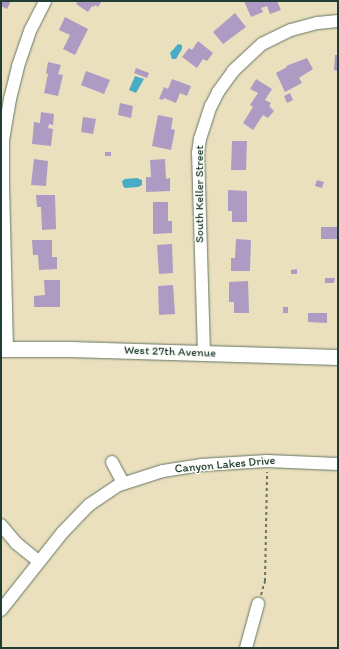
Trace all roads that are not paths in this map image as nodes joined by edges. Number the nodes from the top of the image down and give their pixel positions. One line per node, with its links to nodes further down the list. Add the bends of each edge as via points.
1 (45, 1): 3 (street, via 31,29 18,66 4,132)
2 (338, 21): 4 (street, South Keller Street, via 290,30 276,36 250,54 225,82 207,116 200,139 198,164)
3 (4, 349): 4 (main road, West 27th Avenue)
4 (204, 353): 5 (main road, West 27th Avenue)
5 (338, 357)
6 (112, 462): 8 (street)
7 (338, 464): 8 (street, Canyon Lakes Drive, via 267,461 194,466 163,471)
8 (123, 484): 10 (street, Canyon Lakes Drive, via 89,505)
9 (1, 525): 10 (street, via 16,543)
10 (38, 561): 12 (street, Canyon Lakes Drive)
11 (258, 604): 13 (street)
12 (1, 610)
13 (246, 648)

